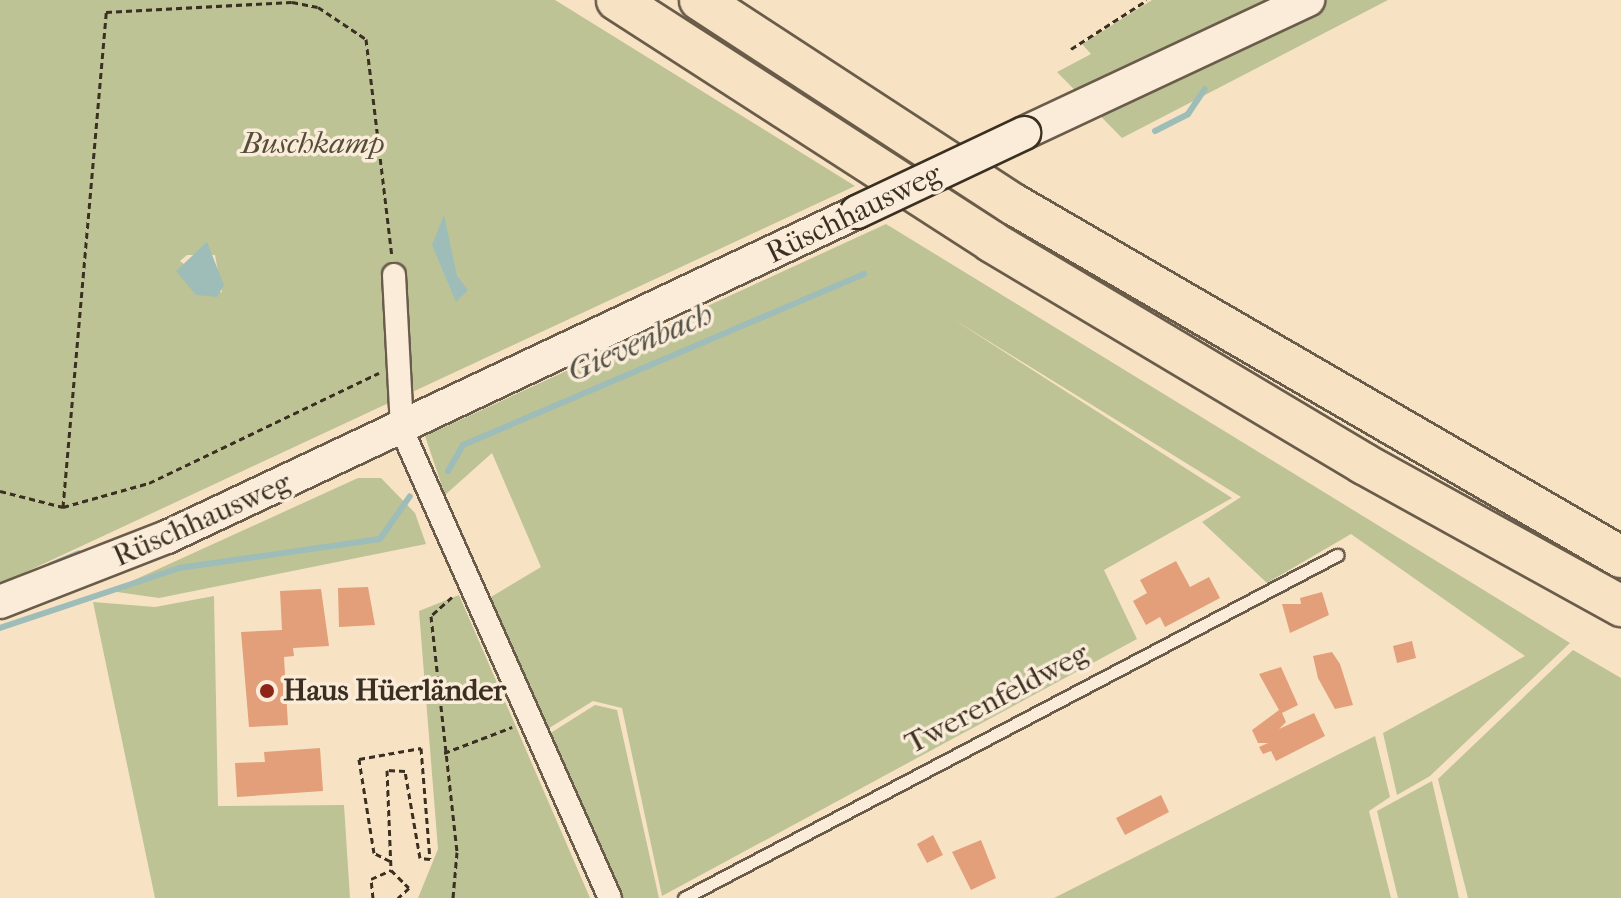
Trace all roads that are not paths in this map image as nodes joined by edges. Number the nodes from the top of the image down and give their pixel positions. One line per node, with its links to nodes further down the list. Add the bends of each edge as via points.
1 (617, 0): 9 (highway, via 992,242 1364,464)
2 (700, 0): 7 (highway, via 1013,204)
3 (1308, 0): 5 (main road, Rüschhausweg, bridge)
4 (394, 275): 5 (street, via 403,371)
5 (402, 430): 8 (main road, Rüschhausweg, via 167,537); 10 (street)
6 (1337, 555): 11 (lane, Twerenfeldweg)
7 (1621, 557)
8 (0, 602)
9 (1621, 606)
10 (610, 898)
11 (684, 898)

